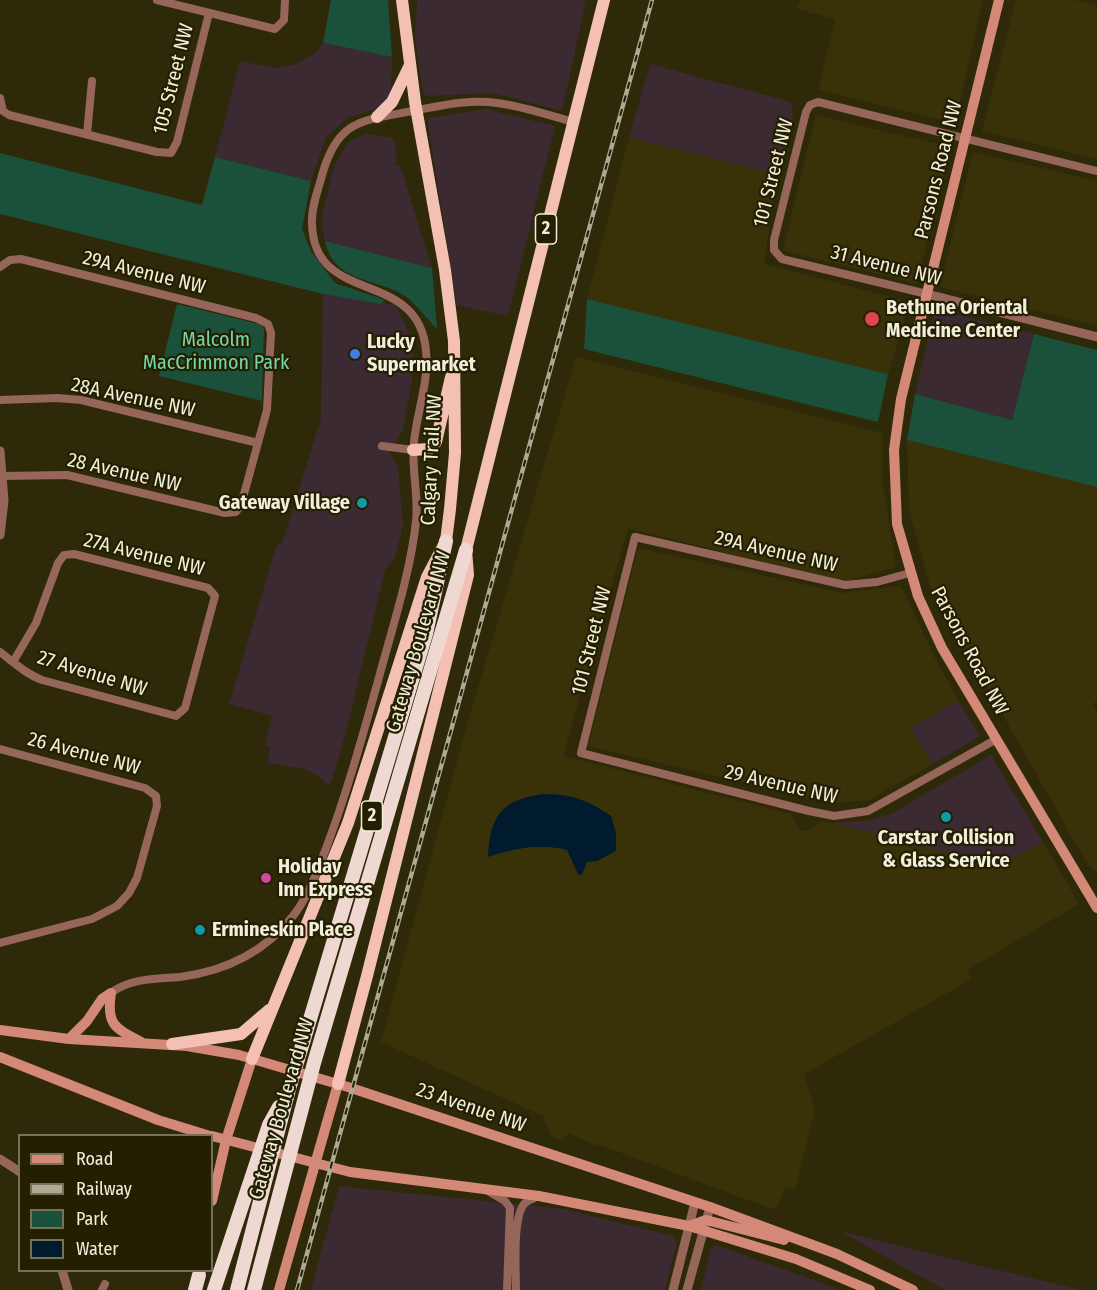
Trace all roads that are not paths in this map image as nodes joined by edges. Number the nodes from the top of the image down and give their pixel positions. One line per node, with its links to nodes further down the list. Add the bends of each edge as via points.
1 (157, 0): 6 (street)
2 (285, 0): 6 (street, via 283,23 270,28)
3 (402, 0): 7 (highway, Calgary Trail NW / 2)
4 (604, 0): 12 (highway, Gateway Boulevard NW / 2)
5 (999, 0): 14 (main road, Parsons Road NW)
6 (209, 13): 13 (street, 105 Street NW, via 171,153)
7 (409, 67): 10 (highway, Calgary Trail NW / 2); 11 (highway, via 392,102)
8 (92, 81): 13 (street)
9 (0, 98): 13 (street, via 3,111)
10 (416, 111): 11 (street, Calgary Trail NW); 12 (street, via 467,102 494,102); 20 (highway, Calgary Trail NW / 2, via 446,270)
11 (377, 117): 24 (street, Calgary Trail NW, via 349,128 331,146 313,208 313,231 319,251 338,274 355,285 391,296 408,308 419,323 426,370)
12 (573, 122): 30 (highway, Gateway Boulevard NW / 2)
13 (87, 134)
14 (965, 138): 15 (street); 16 (street, 101 Street NW, via 818,102 810,105); 18 (main road, Parsons Road NW)
15 (1097, 171)
16 (774, 250): 18 (street, 31 Avenue NW, via 782,259)
17 (0, 267): 22 (street, 29A Avenue NW, via 21,259 268,324 271,333 267,410)
18 (927, 294): 19 (street, 31 Avenue NW); 31 (main road, Parsons Road NW, via 905,381 894,450 897,524)
19 (1097, 337)
20 (455, 358): 24 (highway, via 436,442 429,449); 29 (highway, Calgary Trail NW / 2, via 454,461)
21 (0, 400): 22 (street, 28A Avenue NW, via 81,400)
22 (258, 443): 26 (street, 28 Avenue NW, via 241,505 228,514 67,475)
23 (382, 446): 24 (street)
24 (413, 450): 40 (street, Calgary Trail NW, via 417,518 407,565 349,783 307,893 282,929 247,957 204,973 127,984)
25 (0, 451): 26 (street)
26 (3, 476): 27 (street)
27 (0, 535)
28 (635, 537): 31 (street, 29A Avenue NW, via 845,585); 37 (street, 101 Street NW)
29 (446, 541): 41 (highway, via 427,577 333,865); 49 (highway, Calgary Trail NW / 2, via 426,634)
30 (466, 550): 48 (highway, via 468,575); 73 (highway, Gateway Boulevard NW / 2, via 314,1063)
31 (910, 573): 35 (main road, Parsons Road NW, via 942,648)
32 (0, 652): 33 (street, 27 Avenue NW)
33 (13, 662): 34 (street, 27 Avenue NW, via 42,680); 34 (street, 27A Avenue NW, via 36,623 64,555 74,554 208,588 215,601)
34 (180, 715)
35 (995, 740): 37 (street, 29 Avenue NW, via 880,807 845,816 809,811); 38 (main road, Parsons Road NW)
36 (0, 748): 39 (street, 26 Avenue NW, via 145,788 156,796 157,810 140,868 123,900 98,916)
37 (581, 753)
38 (1097, 908)
39 (0, 943)
40 (111, 993): 43 (main road); 44 (main road, via 109,1014 114,1026)
41 (272, 1007): 45 (highway, via 241,1034); 47 (highway)
42 (0, 1030): 43 (main road, 23 Avenue NW)
43 (69, 1040): 44 (main road, 23 Avenue NW)
44 (144, 1043): 45 (main road, 23 Avenue NW)
45 (172, 1044): 47 (main road, 23 Avenue NW, via 216,1049)
46 (0, 1057): 50 (main road)
47 (252, 1059): 48 (main road, 23 Avenue NW); 54 (main road)
48 (343, 1085): 56 (main road); 62 (main road, 23 Avenue NW)
49 (289, 1089): 71 (highway, via 269,1125); 72 (highway, Calgary Trail NW / 2)
50 (158, 1120): 51 (main road); 52 (main road)
51 (182, 1134)
52 (204, 1134)
53 (213, 1137): 54 (main road)
54 (226, 1140): 56 (main road); 58 (main road)
55 (0, 1159): 57 (street)
56 (319, 1165): 60 (main road); 74 (main road)
57 (18, 1171)
58 (214, 1171): 59 (main road)
59 (213, 1186)
60 (484, 1189): 61 (main road); 75 (street, via 510,1208)
61 (539, 1196): 65 (main road); 76 (street, via 525,1203 520,1213)
62 (695, 1202): 63 (main road, 23 Avenue NW); 65 (street)
63 (710, 1207): 64 (street); 66 (main road, 23 Avenue NW)
64 (705, 1225): 65 (main road); 66 (main road); 78 (street); 79 (main road)
65 (689, 1226): 77 (street)
66 (837, 1254): 80 (main road, 23 Avenue NW)
67 (63, 1272): 69 (street)
68 (200, 1273): 70 (highway)
69 (68, 1290)
70 (197, 1290)
71 (214, 1290)
72 (237, 1290)
73 (254, 1290)
74 (279, 1290)
75 (507, 1290)
76 (516, 1290)
77 (674, 1290)
78 (687, 1290)
79 (870, 1290)
80 (913, 1290)

